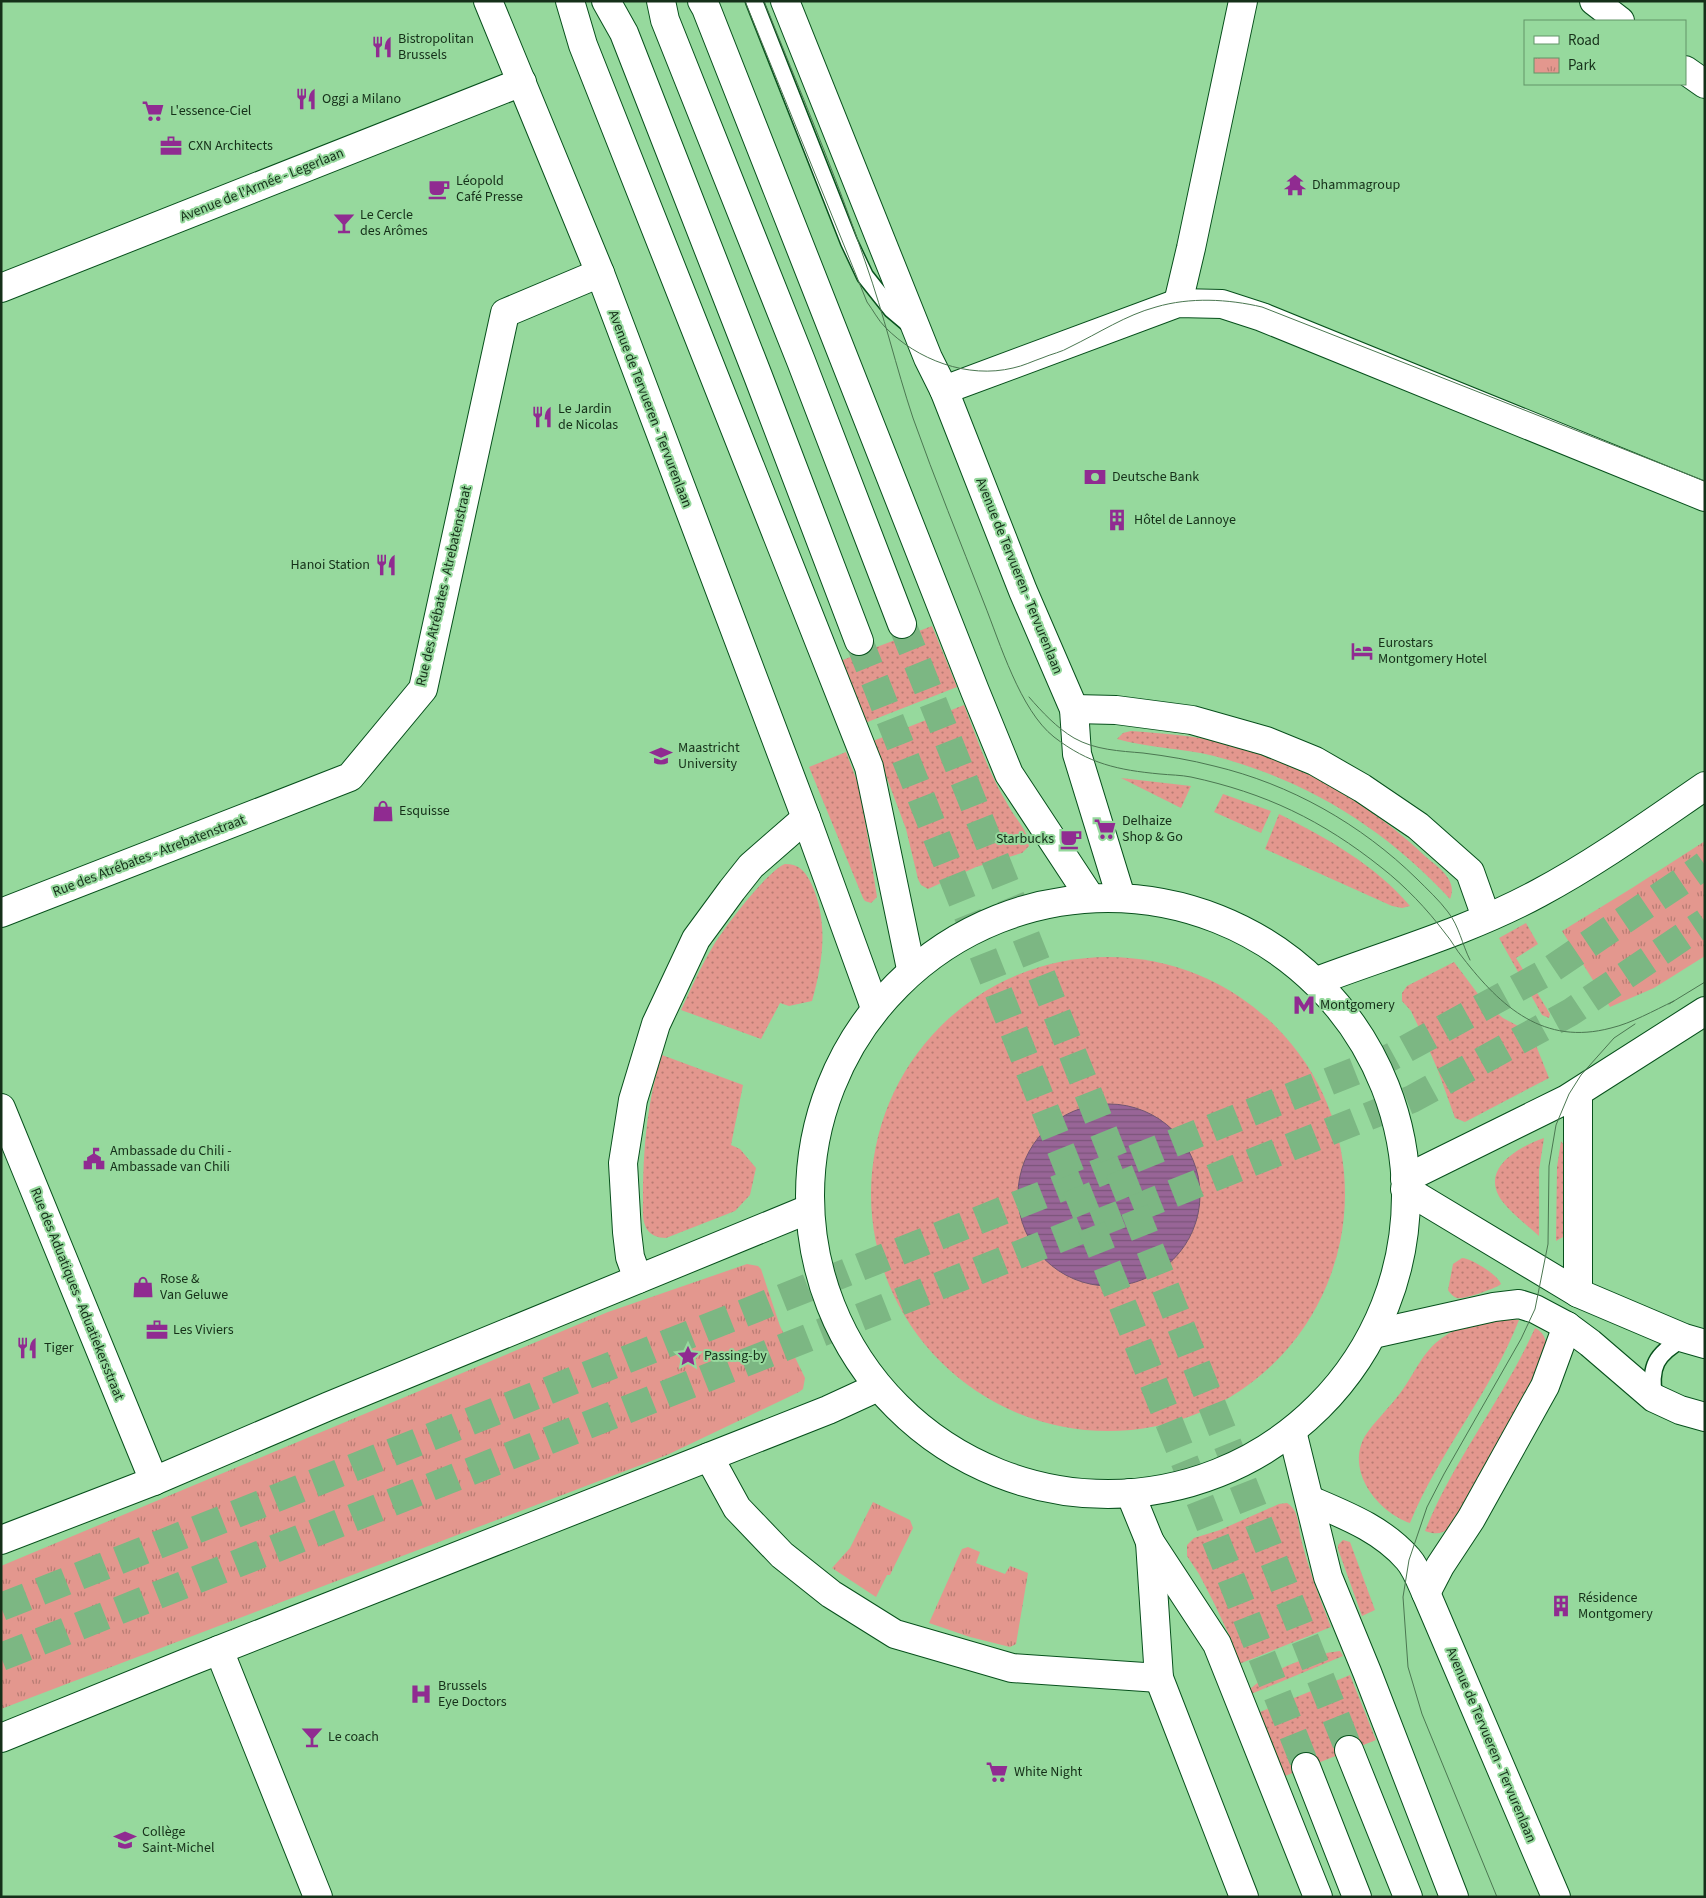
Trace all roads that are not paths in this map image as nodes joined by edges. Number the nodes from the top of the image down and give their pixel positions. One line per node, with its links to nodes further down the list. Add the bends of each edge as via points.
1 (488, 1): 12 (main road, Avenue de Tervueren - Tervurenlaan)
2 (570, 1): 29 (main road, via 583,45 869,767)
3 (606, 1): 21 (main road, via 624,33)
4 (661, 1): 20 (main road, via 665,20)
5 (702, 1): 25 (main road, via 1009,774)
6 (754, 1): 17 (lane, Avenue de Tervueren - Tervurenlaan, via 865,276 892,310)
7 (785, 1): 17 (main road, Avenue de Tervueren - Tervurenlaan)
8 (1243, 1): 16 (main road)
9 (1594, 1): 10 (main road)
10 (1619, 20)
11 (1686, 71): 13 (main road)
12 (522, 82): 14 (main road, Avenue de Tervueren - Tervurenlaan); 15 (main road, Avenue de l'Armée - Legerlaan)
13 (1705, 84)
14 (600, 273): 24 (main road, Avenue de Tervueren - Tervurenlaan); 27 (main road, Rue des Atrébates - Atrebatenstraat, via 504,313 423,689 350,777)
15 (1, 288)
16 (1178, 303): 18 (main road); 19 (main road, via 1222,304 1262,317)
17 (918, 333): 18 (main road, Avenue de Tervueren - Tervurenlaan)
18 (944, 390): 22 (main road, Avenue de Tervueren - Tervurenlaan, via 1023,591)
19 (1705, 497)
20 (902, 624)
21 (858, 641)
22 (1074, 708): 26 (main road, Avenue de Tervueren - Tervurenlaan, via 1077,754); 28 (main road, via 1192,720 1266,741 1315,761 1418,826 1470,872)
23 (1705, 786): 28 (main road, via 1539,893)
24 (806, 818): 31 (main road, Avenue de Tervueren - Tervurenlaan); 37 (main road, via 751,866 696,939 656,1024 633,1100 623,1163 630,1257)
25 (1090, 897): 26 (main road); 29 (main road, via 992,919 943,946)
26 (1121, 897): 30 (main road, via 1170,904 1245,931)
27 (1, 913)
28 (1486, 917): 30 (main road, via 1447,935)
29 (911, 969): 31 (main road)
30 (1317, 981): 35 (main road, via 1348,1018 1378,1068 1398,1124)
31 (875, 1008): 36 (main road, via 841,1059 822,1107)
32 (1705, 1011): 33 (main road)
33 (1578, 1093): 35 (main road); 38 (main road)
34 (1, 1108): 47 (main road, Rue des Aduatiques - Aduatiekersstraat)
35 (1405, 1184): 38 (main road); 40 (main road, via 1406,1212 1401,1252)
36 (809, 1209): 37 (main road); 42 (main road, via 819,1272 846,1340)
37 (638, 1279): 47 (main road)
38 (1578, 1293): 41 (main road)
39 (1567, 1326): 40 (main road, via 1519,1304); 43 (main road); 52 (main road, via 1545,1386)
40 (1373, 1334): 45 (main road, via 1344,1378)
41 (1694, 1341): 43 (lane, via 1664,1351 1651,1376)
42 (878, 1387): 46 (main road); 48 (main road, via 946,1447 1013,1478 1076,1492)
43 (1654, 1398): 44 (main road)
44 (1705, 1417)
45 (1292, 1431): 48 (main road, via 1240,1463 1208,1476); 49 (main road)
46 (709, 1457): 53 (main road); 54 (main road, via 737,1508 782,1556 831,1594 895,1634 1012,1668)
47 (154, 1481): 50 (main road)
48 (1130, 1493): 51 (main road)
49 (1310, 1500): 52 (main road, Avenue de Tervueren - Tervurenlaan, via 1358,1521 1386,1538 1410,1560); 63 (main road, via 1328,1577)
50 (1, 1540)
51 (1150, 1542): 54 (main road); 60 (main road, via 1217,1644)
52 (1426, 1593): 64 (main road, Avenue de Tervueren - Tervurenlaan)
53 (219, 1650): 55 (main road); 58 (main road)
54 (1159, 1678): 59 (main road)
55 (1, 1738)
56 (1349, 1750): 62 (main road)
57 (1306, 1767): 61 (main road)
58 (318, 1897)
59 (1244, 1897)
60 (1318, 1897)
61 (1357, 1897)
62 (1408, 1897)
63 (1454, 1897)
64 (1556, 1897)

